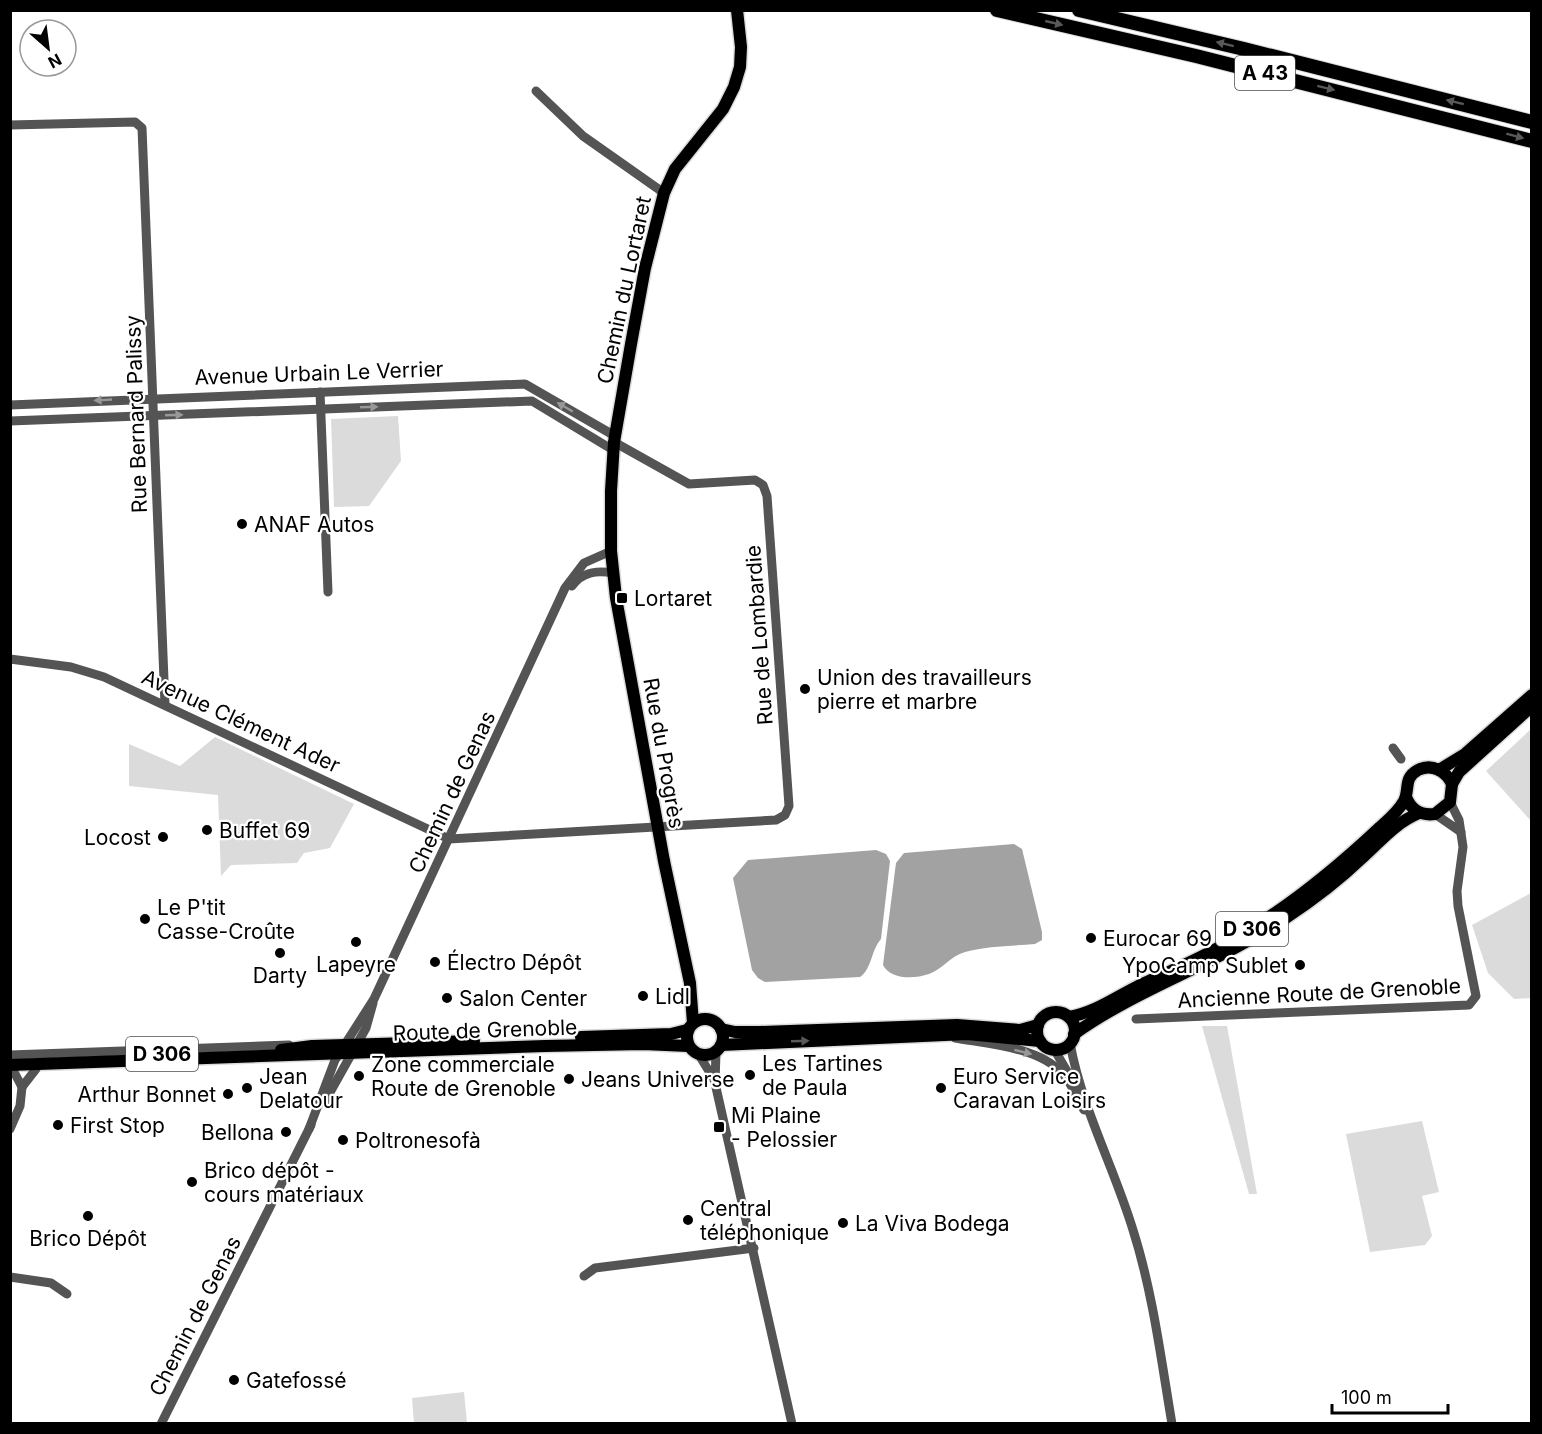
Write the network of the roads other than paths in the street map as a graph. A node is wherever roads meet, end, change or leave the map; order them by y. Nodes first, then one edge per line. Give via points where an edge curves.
1 (737, 10) edge
2 (997, 10) edge
3 (1079, 10) edge
4 (536, 91) dead end
5 (1532, 122) edge
6 (10, 125) edge
7 (1532, 141) edge
8 (664, 193) junction
9 (320, 392) junction
10 (154, 398) junction
11 (10, 405) edge
12 (321, 409) junction
13 (154, 416) junction
14 (10, 421) edge
15 (614, 443) junction
16 (611, 528) joint
17 (611, 551) junction
18 (613, 573) junction
19 (328, 592) dead end
20 (561, 601) junction
21 (10, 659) edge
22 (1532, 695) edge
23 (165, 705) junction
24 (1532, 706) edge
25 (1393, 748) dead end
26 (1401, 759) dead end
27 (1439, 770) junction
28 (1452, 784) junction
29 (1406, 797) junction
30 (1450, 802) junction
31 (1419, 813) junction
32 (1436, 814) junction
33 (658, 827) junction
34 (1461, 832) junction
35 (449, 839) junction
36 (690, 983) junction
37 (1069, 1017) junction
38 (708, 1019) junction
39 (1136, 1019) dead end
40 (1038, 1025) junction
41 (690, 1026) junction
42 (721, 1029) junction
43 (945, 1036) junction
44 (1072, 1039) junction
45 (1040, 1041) junction
46 (312, 1046) junction
47 (688, 1046) junction
48 (719, 1048) junction
49 (1054, 1049) junction
50 (348, 1050) junction
51 (10, 1055) edge
52 (699, 1055) junction
53 (282, 1057) junction
54 (11, 1066) edge
55 (36, 1069) junction
56 (716, 1083) junction
57 (22, 1087) junction
58 (1093, 1125) junction
59 (10, 1128) edge
60 (754, 1248) junction
61 (584, 1276) dead end
62 (10, 1277) edge
63 (67, 1293) dead end
64 (161, 1424) edge
65 (792, 1424) edge
66 (1172, 1424) edge

1 - 8 main road, Chemin du Lortaret via 741,47 734,87 723,109 671,176
2 -> 7 highway, A 43
5 -> 3 highway, A 43
4 - 8 street via 583,136
6 - 10 street, Rue Bernard Palissy via 139,124 144,138
8 - 15 main road, Chemin du Lortaret via 645,268
9 - 10 street, Avenue Urbain Le Verrier
9 - 12 street
15 -> 9 street, Avenue Urbain Le Verrier via 525,384
10 -> 11 street, Avenue Urbain Le Verrier
10 - 13 street, Rue Bernard Palissy
13 -> 12 street, Avenue Urbain Le Verrier
12 -> 15 street, Avenue Urbain Le Verrier via 532,400
12 - 19 street
13 - 14 street, Avenue Urbain Le Verrier
13 - 23 street, Rue Bernard Palissy
15 - 16 main road, Chemin du Lortaret
15 - 33 street, Rue de Lombardie via 689,484 755,480 763,485 767,496 789,806 785,815 776,820
16 - 17 main road, Rue du Progrès
17 - 18 main road, Rue du Progrès
17 - 20 street, Chemin de Genas via 591,558 578,569
18 - 20 street, Chemin de Genas via 596,571 579,578
18 - 33 main road, Rue du Progrès
20 - 35 street, Chemin de Genas
21 - 23 street, Avenue Clément Ader via 71,667 104,677
22 - 27 main road via 1465,754
23 - 35 street, Avenue Clément Ader
24 - 28 main road via 1459,772
25 - 26 street
27 - 28 main road
27 - 29 main road via 1416,771 1408,780
28 - 30 main road
29 - 31 main road
29 - 37 main road, D 306 via 1356,850 1273,915 1218,948 1099,1008
30 - 32 main road
30 - 34 street, Ancienne Route de Grenoble
31 - 32 main road
31 - 44 main road, D 306 via 1395,825 1340,877 1265,931 1217,959 1130,1000
32 - 34 street
33 - 35 street
33 - 36 main road, Rue du Progrès
34 - 39 street, Ancienne Route de Grenoble via 1463,847 1456,891 1476,996 1469,1005
35 - 50 street, Chemin de Genas via 374,999 366,1028
36 - 38 main road, Rue du Progrès
36 - 41 main road, Rue du Progrès
37 - 40 main road via 1054,1012 1044,1016
37 - 44 main road
38 - 41 main road
38 - 42 main road
40 - 42 main road via 1020,1030 957,1025 760,1032
40 - 45 main road
41 - 47 main road
41 - 50 main road, Route de Grenoble / D 306 via 671,1034
42 - 48 main road
43 - 45 main road via 967,1034
48 -> 43 main road
43 -> 58 street via 1034,1055 1054,1065
44 - 49 main road
44 - 58 street via 1075,1068
45 - 49 main road
46 - 50 main road, Route de Grenoble / D 306
46 - 51 street, Route de Grenoble
46 - 54 main road, Route de Grenoble / D 306
47 - 50 main road, Route de Grenoble / D 306
47 - 52 main road
48 - 52 main road
48 - 56 street
49 - 58 street
50 - 53 main road, Route de Grenoble / D 306
50 - 64 street, Chemin de Genas
52 - 56 street
53 - 54 main road, Route de Grenoble / D 306
53 - 55 street, Route de Grenoble
54 - 55 street, Route de Grenoble
54 - 57 street
55 - 57 street
56 - 60 street
57 - 59 street via 20,1106
58 - 66 street via 1142,1258
60 - 61 street via 595,1268
60 - 65 street
62 - 63 street via 51,1283

